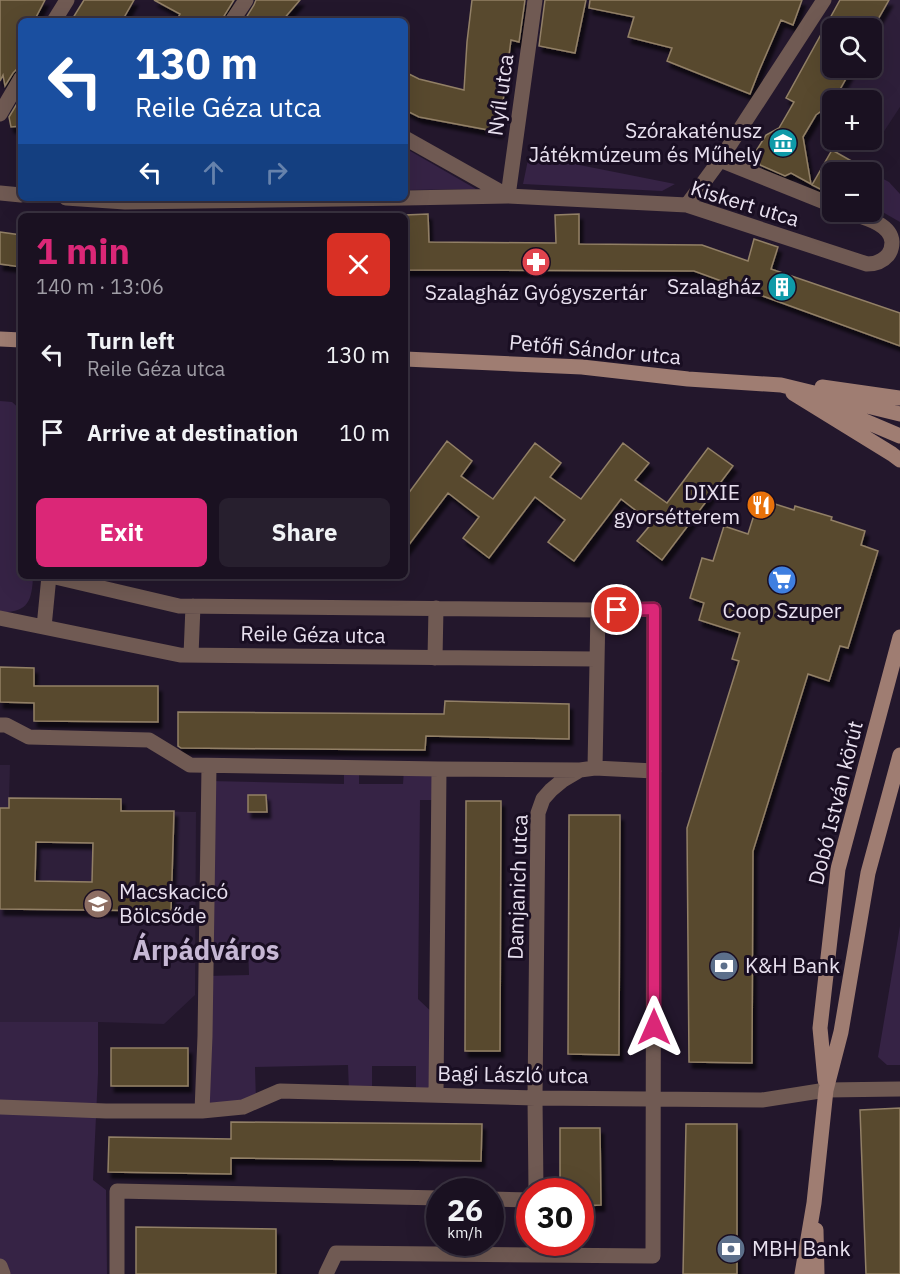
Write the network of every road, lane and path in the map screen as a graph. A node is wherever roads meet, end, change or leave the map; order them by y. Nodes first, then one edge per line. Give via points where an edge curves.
1 (67, 0) edge
2 (246, 0) edge
3 (535, 0) edge
4 (824, 0) edge
5 (56, 18) edge
6 (234, 18) edge
7 (18, 83) edge
8 (0, 114) edge
9 (408, 140) edge
10 (720, 160) junction
11 (0, 193) edge
12 (18, 195) edge
13 (508, 196) junction
14 (408, 198) edge
15 (90, 201) edge
16 (284, 201) edge
17 (822, 201) edge
18 (123, 205) edge
19 (687, 205) junction
20 (872, 222) edge
21 (0, 339) edge
22 (18, 340) edge
23 (408, 359) edge
24 (780, 385) junction
25 (900, 398) edge
26 (900, 414) edge
27 (900, 436) edge
28 (900, 460) edge
29 (50, 579) edge
30 (63, 579) edge
31 (193, 606) junction
32 (436, 608) junction
33 (598, 610) junction
34 (0, 618) edge
35 (44, 627) junction
36 (900, 637) edge
37 (191, 655) junction
38 (435, 658) junction
39 (597, 659) junction
40 (0, 725) edge
41 (900, 755) edge
42 (209, 766) junction
43 (588, 769) junction
44 (439, 770) junction
45 (654, 771) junction
46 (900, 1089) edge
47 (826, 1090) junction
48 (436, 1094) junction
49 (535, 1098) junction
50 (653, 1099) junction
51 (0, 1107) edge
52 (202, 1111) junction
53 (536, 1178) edge
54 (426, 1198) edge
55 (814, 1203) junction
56 (516, 1249) edge
57 (594, 1252) edge
58 (0, 1266) edge
59 (3, 1274) edge
60 (117, 1274) edge
61 (326, 1274) edge
62 (792, 1274) edge
63 (802, 1274) edge
64 (817, 1274) edge

1 - 5 street
2 - 6 street
3 - 13 street, Nyíl utca
4 - 10 street
7 - 8 street
9 - 13 street
10 - 17 street, Kiskert utca
10 - 19 street
11 - 12 street
13 - 14 street, Kiskert utca
13 - 19 street, Kiskert utca
15 - 18 street, Kiskert utca
16 - 18 street, Kiskert utca
19 - 20 street, Kiskert utca via 867,264 881,261 891,250 888,231
21 - 22 street
23 - 24 street, Petőfi Sándor utca via 582,367
24 - 25 street
24 - 26 street, Petőfi Sándor utca
24 - 27 street, Petőfi Sándor utca
24 - 28 street
29 - 35 street
30 - 31 street, Reile Géza utca
31 - 32 street, Reile Géza utca
31 - 37 street
32 - 33 street, Reile Géza utca
32 - 38 street
33 - 39 street
33 - 45 street, Reile Géza utca via 654,609
34 - 35 street, Reile Géza utca
35 - 37 street, Reile Géza utca
36 - 47 street, Dobó István körút via 838,869 820,1028
37 - 38 street, Reile Géza utca
38 - 39 street, Reile Géza utca
39 - 43 street
40 - 42 street via 29,737 149,740 190,765
41 - 47 street, Dobó István körút via 868,873 841,1032
42 - 44 street
42 - 52 street
43 - 44 street
43 - 45 street
43 - 49 street, Damjanich utca via 562,780 543,799 538,813
44 - 48 street
45 - 50 street
46 - 47 street, Bagi László utca
47 - 50 street, Bagi László utca via 762,1100
47 - 55 street, Dobó István körút
48 - 49 street, Bagi László utca
48 - 52 street, Bagi László utca via 280,1091 243,1107
49 - 50 street, Bagi László utca
49 - 53 street, Damjanich utca
50 - 57 street via 653,1256
51 - 52 street, Bagi László utca
54 - 60 street via 117,1191
55 - 62 street
55 - 63 street, Dobó István körút
55 - 64 street, Dobó István körút
56 - 61 street via 336,1253
58 - 59 street

